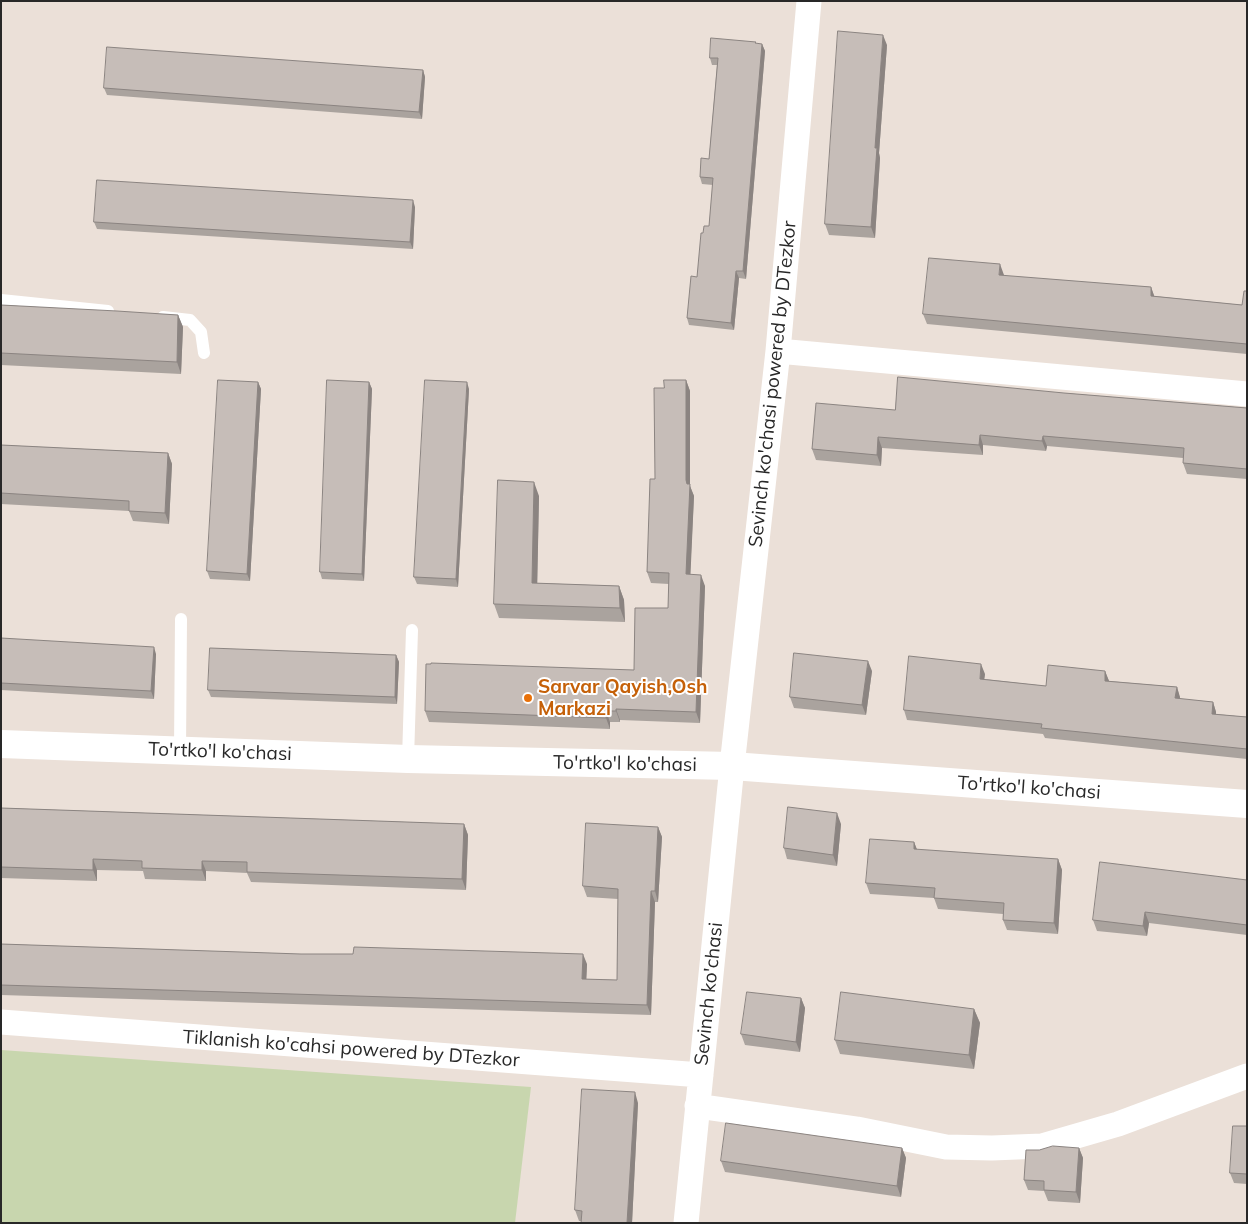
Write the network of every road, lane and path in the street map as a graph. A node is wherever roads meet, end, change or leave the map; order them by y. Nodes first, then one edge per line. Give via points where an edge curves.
1 (809, 1) edge
2 (1, 300) edge
3 (120, 312) edge
4 (150, 316) edge
5 (778, 352) junction
6 (204, 353) dead end
7 (1247, 394) edge
8 (181, 619) dead end
9 (412, 630) dead end
10 (1, 744) edge
11 (180, 751) junction
12 (408, 759) junction
13 (732, 766) junction
14 (1247, 804) edge
15 (1, 1022) edge
16 (701, 1075) junction
17 (1247, 1076) edge
18 (698, 1106) junction
19 (686, 1223) edge

1 - 5 street, Sevinch ko'chasi powered by DTezkor
2 - 3 lane
4 - 6 lane via 190,320 201,332
5 - 7 street
5 - 13 street, Sevinch ko'chasi powered by DTezkor
8 - 11 lane
9 - 12 lane
10 - 11 street, To'rtko'l ko'chasi
11 - 12 street, To'rtko'l ko'chasi
12 - 13 street, To'rtko'l ko'chasi
13 - 14 street, To'rtko'l ko'chasi
13 - 16 street, Sevinch ko'chasi
15 - 16 street, Tiklanish ko'cahsi powered by DTezkor
16 - 18 street, Sevinch ko'chasi
17 - 18 street via 1118,1124 1042,1146 946,1147 857,1129
18 - 19 street, Sevinch ko'chasi

